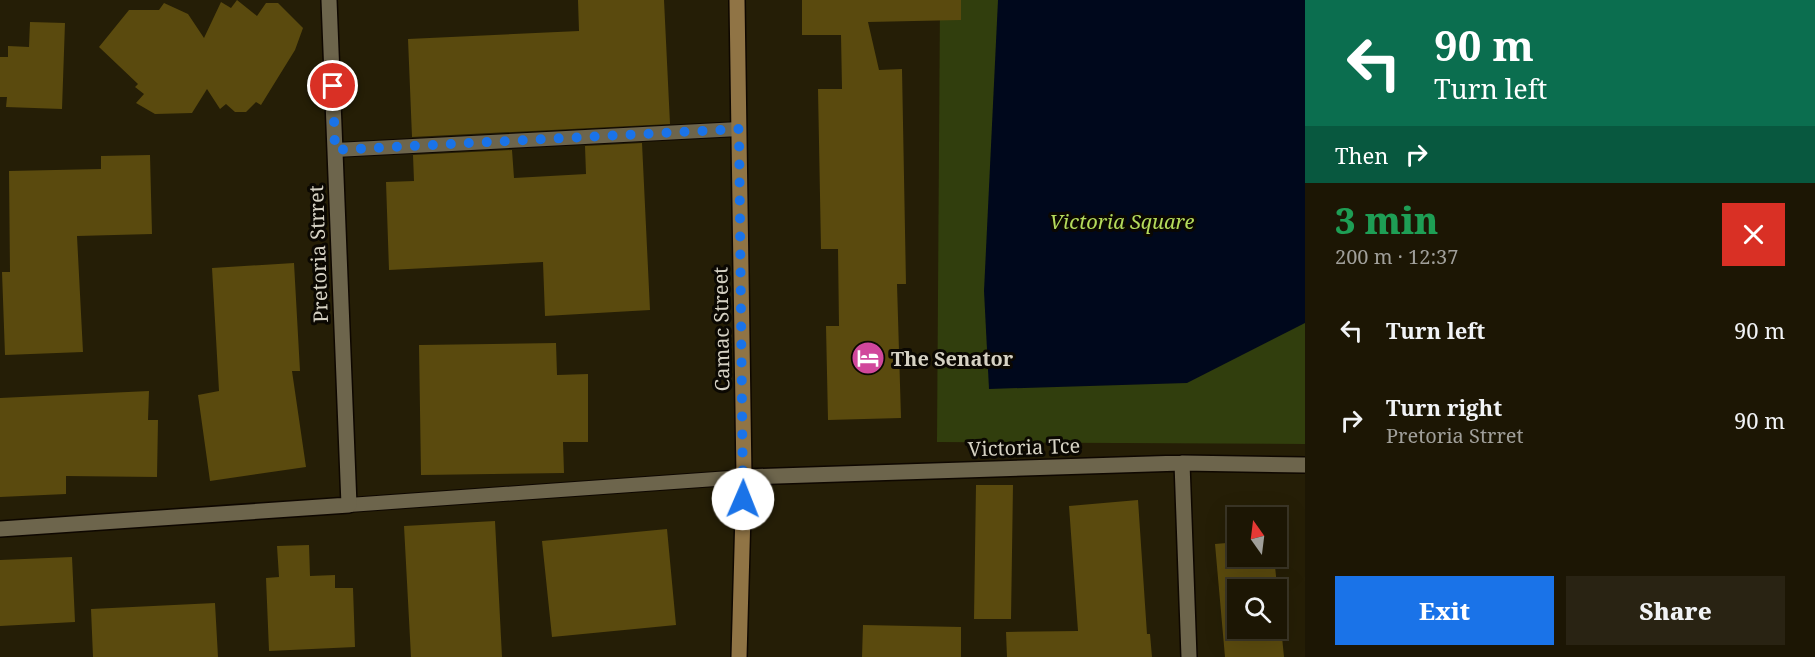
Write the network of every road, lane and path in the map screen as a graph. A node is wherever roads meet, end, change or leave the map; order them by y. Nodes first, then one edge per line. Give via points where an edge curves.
1 (329, 0) edge
2 (737, 0) edge
3 (739, 129) junction
4 (335, 150) junction
5 (1182, 463) junction
6 (1305, 465) edge
7 (744, 477) junction
8 (349, 506) junction
9 (0, 529) edge
10 (739, 657) edge
11 (1189, 657) edge

1 - 4 street, Pretoria Strret
2 - 3 main road, Camac Street
3 - 4 lane
3 - 7 main road, Camac Street
4 - 8 street, Pretoria Strret
5 - 6 street, Victoria Tce
5 - 7 street, Victoria Tce
5 - 11 street
7 - 8 lane
7 - 10 main road, Camac Street
8 - 9 street

